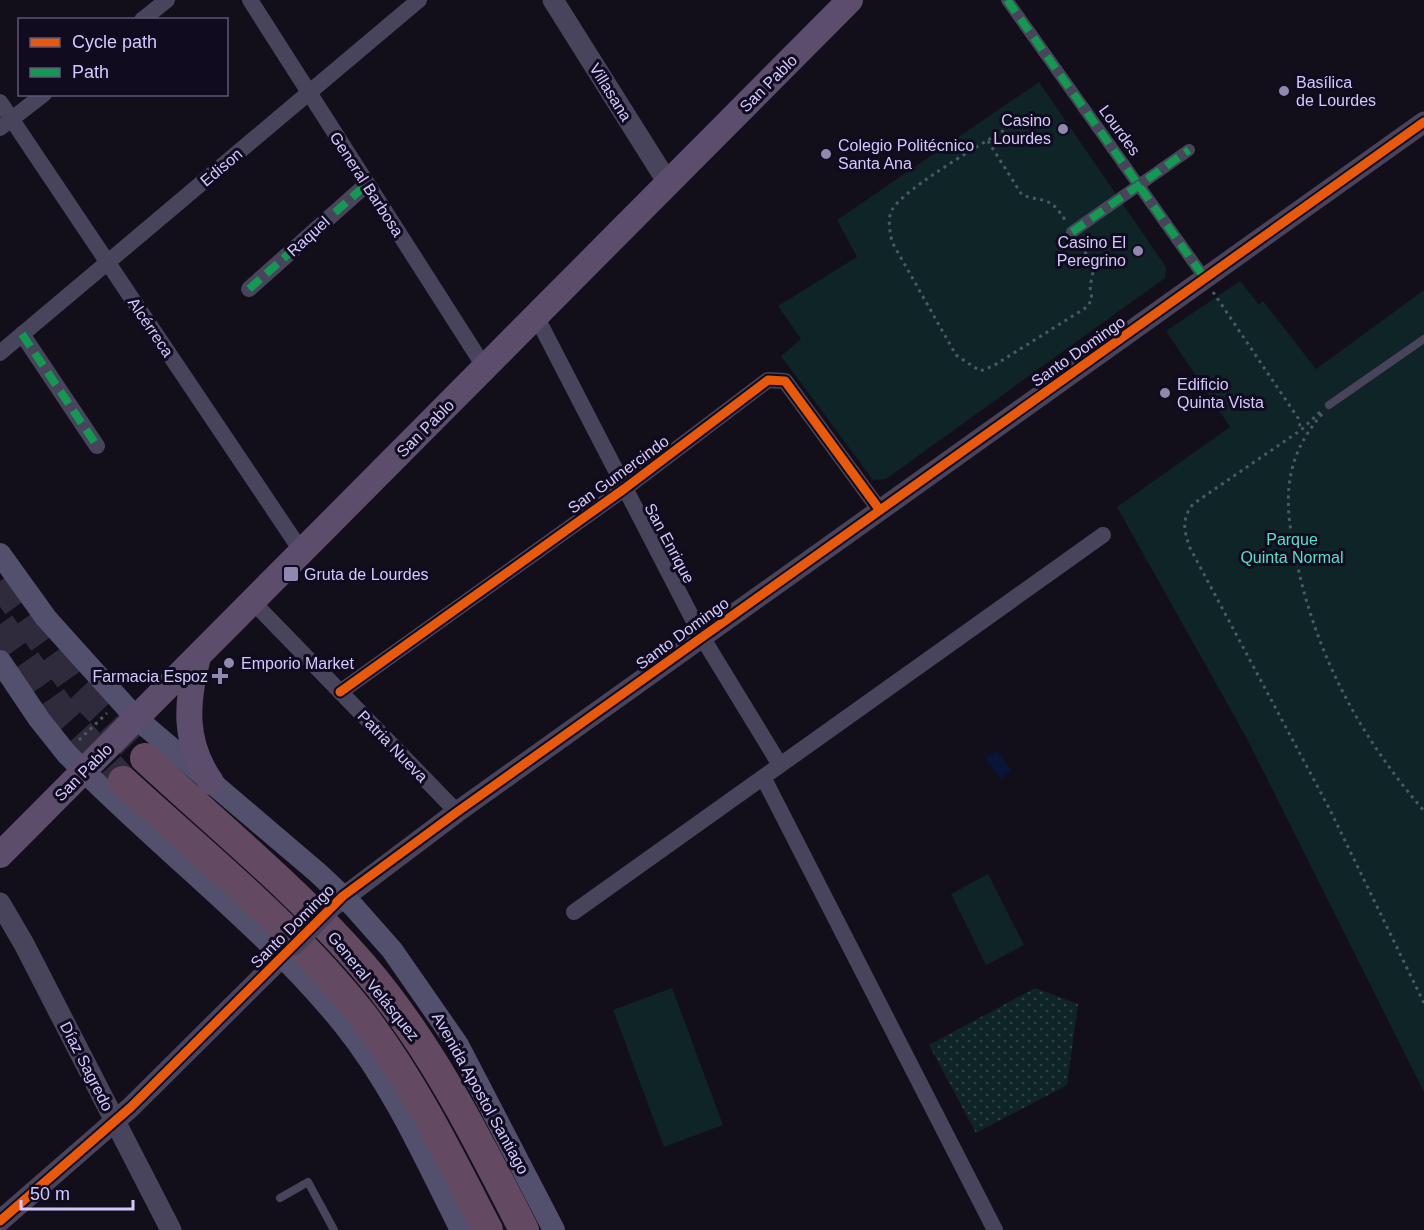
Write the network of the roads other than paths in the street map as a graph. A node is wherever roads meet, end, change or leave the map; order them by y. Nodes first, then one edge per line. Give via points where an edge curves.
1 (167, 0) edge
2 (250, 0) edge
3 (420, 0) edge
4 (553, 0) edge
5 (850, 0) edge
6 (1007, 0) edge
7 (144, 18) edge
8 (309, 92) junction
9 (41, 96) edge
10 (0, 102) edge
11 (1424, 122) edge
12 (6, 124) edge
13 (1190, 150) dead end
14 (668, 183) junction
15 (367, 184) junction
16 (1139, 185) junction
17 (1072, 232) road end
18 (108, 262) junction
19 (1206, 280) junction
20 (249, 289) dead end
21 (536, 316) junction
22 (22, 334) junction
23 (1424, 339) edge
24 (0, 353) edge
25 (484, 368) junction
26 (1329, 405) road end
27 (97, 446) dead end
28 (624, 489) junction
29 (879, 509) junction
30 (1103, 535) dead end
31 (302, 552) junction
32 (0, 554) edge
33 (253, 602) junction
34 (702, 637) junction
35 (199, 656) junction
36 (0, 661) edge
37 (340, 692) junction
38 (128, 709) junction
39 (145, 758) tunnel mouth
40 (780, 765) junction
41 (84, 772) junction
42 (763, 777) junction
43 (123, 781) tunnel mouth
44 (211, 782) junction
45 (457, 812) junction
46 (0, 855) edge
47 (343, 896) junction
48 (0, 903) edge
49 (574, 912) dead end
50 (288, 951) junction
51 (115, 1121) junction
52 (280, 1198) dead end
53 (0, 1221) edge
54 (171, 1230) edge
55 (334, 1230) edge
56 (461, 1230) edge
57 (488, 1230) edge
58 (524, 1230) edge
59 (554, 1230) edge
60 (995, 1230) edge

1 - 7 street
2 - 8 street, General Barbosa
3 - 8 street, Edison
4 - 14 street, Villasana
5 - 14 main road, San Pablo
6 - 16 street, Lourdes
8 - 15 street, General Barbosa
8 - 18 street, Edison
9 - 12 street
10 - 12 street, Alcérreca
11 - 19 street, Santo Domingo
12 - 18 street, Alcérreca
13 - 16 street
14 - 21 main road, San Pablo
15 - 20 street, Raquel
15 - 25 street, General Barbosa
16 - 17 street
16 - 19 street, Lourdes
18 - 22 street, Edison
18 - 31 street, Alcérreca
19 - 29 street, Santo Domingo
21 - 25 main road, San Pablo
21 - 28 street, San Enrique
22 - 24 street, Edison
22 - 27 street
23 - 26 lane
25 - 31 main road, San Pablo
28 - 29 street, San Gumercindo via 768,380 777,379 785,381
28 - 34 street, San Enrique
28 - 37 street, San Gumercindo
29 - 34 street, Santo Domingo
30 - 40 street
31 - 33 main road, San Pablo
32 - 38 main road, Avenida Apostol Santiago via 46,618
33 - 35 main road, San Pablo
33 - 37 street, Patria Nueva
34 - 40 street, San Enrique
34 - 45 street, Santo Domingo
35 - 38 main road, San Pablo
35 - 44 main road via 190,690 189,730 196,758
36 - 41 main road via 39,719
37 - 45 street, Patria Nueva
38 - 41 main road, San Pablo
38 - 44 main road, Avenida Apostol Santiago
39 - 58 highway, General Velásquez via 335,935 386,994 446,1083
40 - 42 street
41 - 46 main road, San Pablo
41 - 50 main road
42 - 49 street
42 - 60 street
43 - 57 highway, General Velásquez via 294,938 341,989 406,1079
44 - 47 main road, Avenida Apostol Santiago
45 - 47 street, Santo Domingo
47 - 50 street, Santo Domingo, bridge
47 - 59 main road, Avenida Apostol Santiago via 393,950 443,1020
48 - 51 street, Díaz Sagredo
50 - 51 street, Santo Domingo
50 - 56 main road via 361,1050 400,1112
51 - 53 street, Santo Domingo
51 - 54 street, Díaz Sagredo
52 - 55 lane via 308,1182

